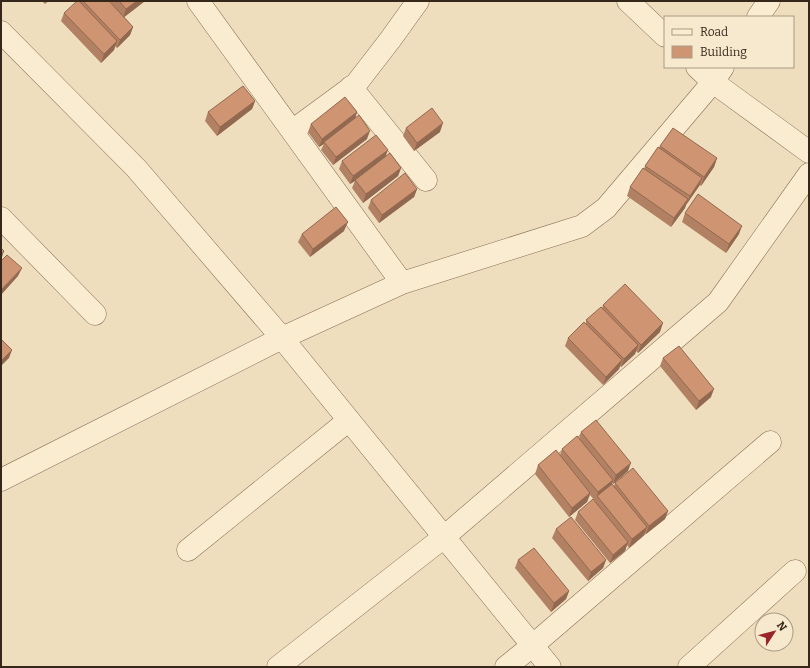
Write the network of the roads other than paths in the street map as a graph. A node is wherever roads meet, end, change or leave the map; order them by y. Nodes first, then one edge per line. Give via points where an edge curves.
1 (198, 1) edge
2 (418, 1) edge
3 (628, 1) edge
4 (768, 1) edge
5 (759, 16) edge
6 (1, 32) edge
7 (664, 35) edge
8 (701, 68) edge
9 (718, 74) edge
10 (351, 87) junction
11 (292, 131) junction
12 (809, 152) edge
13 (809, 174) edge
14 (426, 180) dead end
15 (1, 218) edge
16 (402, 283) junction
17 (95, 314) dead end
18 (282, 338) junction
19 (349, 420) junction
20 (770, 442) dead end
21 (1, 480) edge
22 (444, 537) junction
23 (188, 550) dead end
24 (795, 571) dead end
25 (532, 646) junction
26 (278, 667) edge
27 (506, 667) edge
28 (550, 667) edge
29 (689, 667) edge

1 - 11 street
2 - 10 street via 356,84
3 - 7 street
4 - 5 street
6 - 18 street via 136,168
8 - 9 street
9 - 12 street
9 - 16 street via 606,208 582,226
10 - 11 street
10 - 14 street
11 - 16 street
13 - 22 street via 718,302
15 - 17 street
16 - 18 street
18 - 19 street
18 - 21 street
19 - 22 street
19 - 23 street
20 - 25 street
22 - 25 street
22 - 26 street
24 - 29 street
25 - 27 street
25 - 28 street

